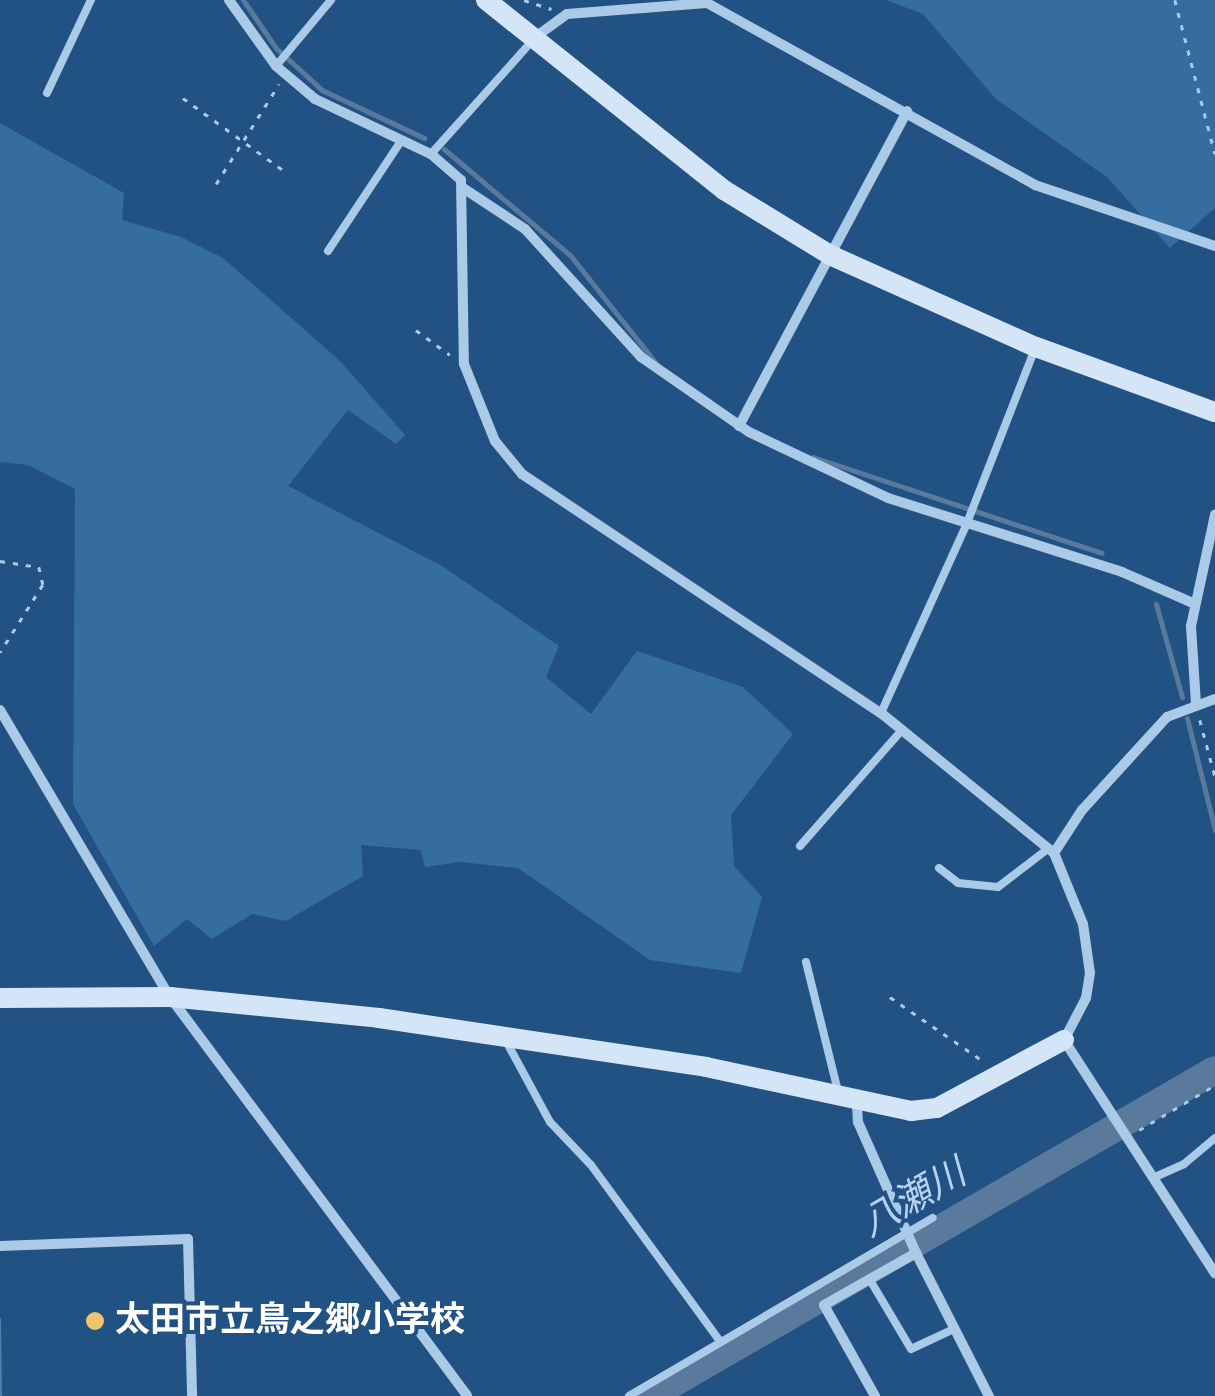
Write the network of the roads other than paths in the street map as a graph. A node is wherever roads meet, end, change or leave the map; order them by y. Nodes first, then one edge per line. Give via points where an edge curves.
1 (91, 0) edge
2 (229, 0) edge
3 (331, 0) edge
4 (486, 0) edge
5 (534, 39) junction
6 (280, 70) junction
7 (46, 93) dead end
8 (907, 111) junction
9 (401, 142) junction
10 (431, 154) junction
11 (464, 188) junction
12 (1215, 246) edge
13 (328, 252) dead end
14 (830, 254) junction
15 (1036, 347) junction
16 (1215, 412) edge
17 (739, 426) junction
18 (1215, 515) edge
19 (967, 523) junction
20 (1194, 603) junction
21 (1215, 699) edge
22 (1196, 704) junction
23 (0, 710) edge
24 (881, 713) junction
25 (902, 730) junction
26 (800, 846) dead end
27 (1052, 850) junction
28 (938, 868) dead end
29 (806, 962) dead end
30 (170, 997) junction
31 (0, 998) edge
32 (506, 1035) junction
33 (1064, 1040) junction
34 (847, 1102) junction
35 (1215, 1138) edge
36 (1155, 1177) junction
37 (934, 1218) dead end
38 (912, 1243) junction
39 (0, 1246) edge
40 (1215, 1273) edge
41 (870, 1280) junction
42 (954, 1330) junction
43 (720, 1341) junction
44 (192, 1396) edge
45 (468, 1396) edge
46 (629, 1396) edge
47 (874, 1396) edge
48 (989, 1396) edge

1 - 7 lane
2 - 6 street
3 - 6 lane
4 - 5 street
5 - 8 street via 567,14 707,3
5 - 10 lane
5 - 14 street via 724,190
6 - 9 street via 333,111
8 - 12 street via 1035,185
8 - 14 street
9 - 10 street
9 - 13 lane
10 - 11 street
11 - 17 street via 525,230 641,357
11 - 24 street via 464,364 495,441 522,474
14 - 15 street
14 - 17 street
15 - 16 street
15 - 19 lane
17 - 19 street via 888,498
18 - 20 street
19 - 20 street via 1122,572
19 - 24 lane
20 - 22 street
21 - 22 street
22 - 27 street via 1168,717 1135,750
23 - 30 street
24 - 25 street
25 - 26 lane
25 - 27 street
27 - 28 lane via 998,887 958,882
27 - 33 street via 1084,924 1090,973 1086,998
29 - 34 lane
30 - 31 street
30 - 32 street
30 - 45 street
32 - 34 street via 706,1068
32 - 43 lane via 550,1122 591,1165
33 - 34 street via 926,1110
33 - 36 street
34 - 38 street
35 - 36 lane
36 - 40 street
37 - 38 lane
38 - 41 street
38 - 42 street
38 - 43 lane
39 - 44 street via 188,1239
41 - 42 lane via 911,1350
41 - 47 street via 824,1305
42 - 48 street
43 - 46 lane

